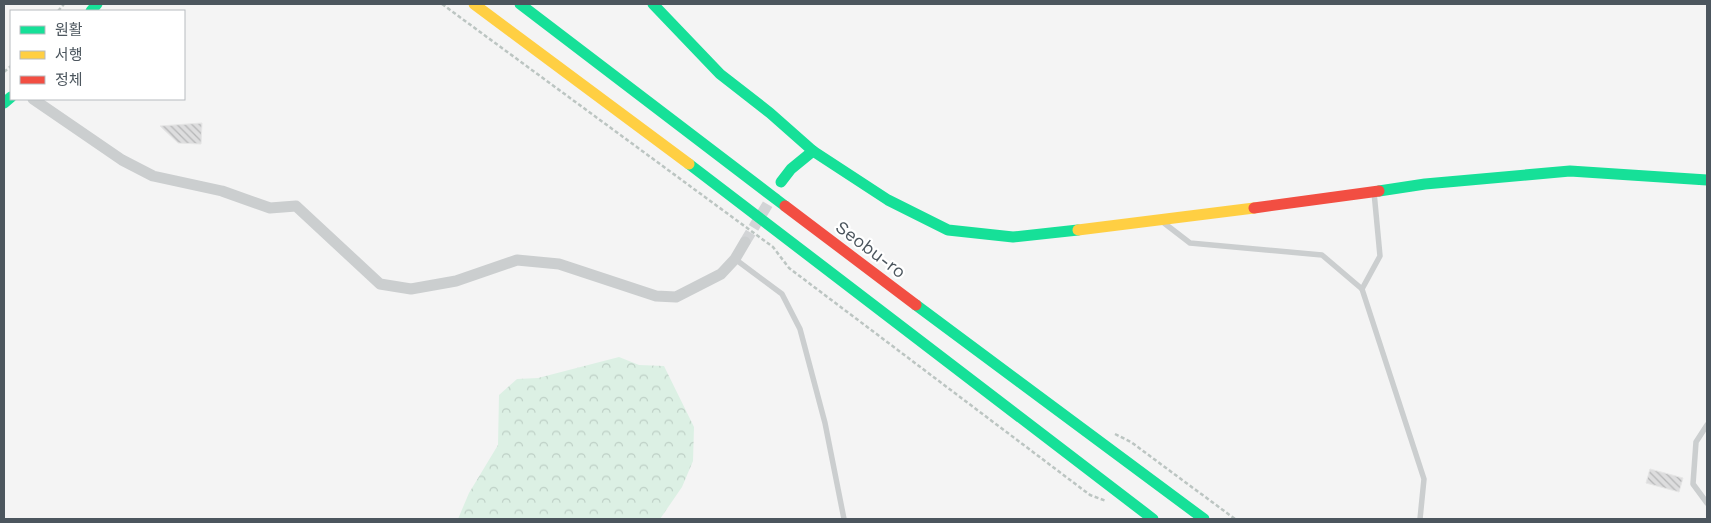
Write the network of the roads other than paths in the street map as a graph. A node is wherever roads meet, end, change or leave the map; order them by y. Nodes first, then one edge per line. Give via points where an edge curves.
1 (474, 4) edge
2 (520, 4) edge
3 (653, 4) edge
4 (34, 100) edge
5 (813, 151) junction
6 (1707, 180) edge
7 (782, 182) tunnel mouth
8 (1374, 192) junction
9 (1160, 219) junction
10 (745, 242) tunnel mouth
11 (735, 259) junction
12 (1362, 289) junction
13 (1707, 426) edge
14 (1707, 503) edge
15 (1150, 518) edge
16 (844, 519) edge
17 (1204, 519) edge
18 (1420, 519) edge

1 - 15 main road via 780,232
2 - 17 main road, Seobu-ro via 805,222
3 - 5 main road via 720,74 770,112
4 - 11 street via 122,160 153,176 222,191 270,208 296,206 380,284 410,290 456,281 517,260 559,264 656,296 676,297 721,274
5 - 7 main road via 791,169
5 - 9 main road via 888,200 948,230 1013,237
6 - 8 main road via 1570,171 1425,184
8 - 9 main road
8 - 12 lane via 1380,256
9 - 12 lane via 1190,243 1322,255
10 - 11 street
11 - 16 lane via 782,294 800,329 825,423
12 - 18 lane via 1424,479
13 - 14 lane via 1696,442 1693,484

